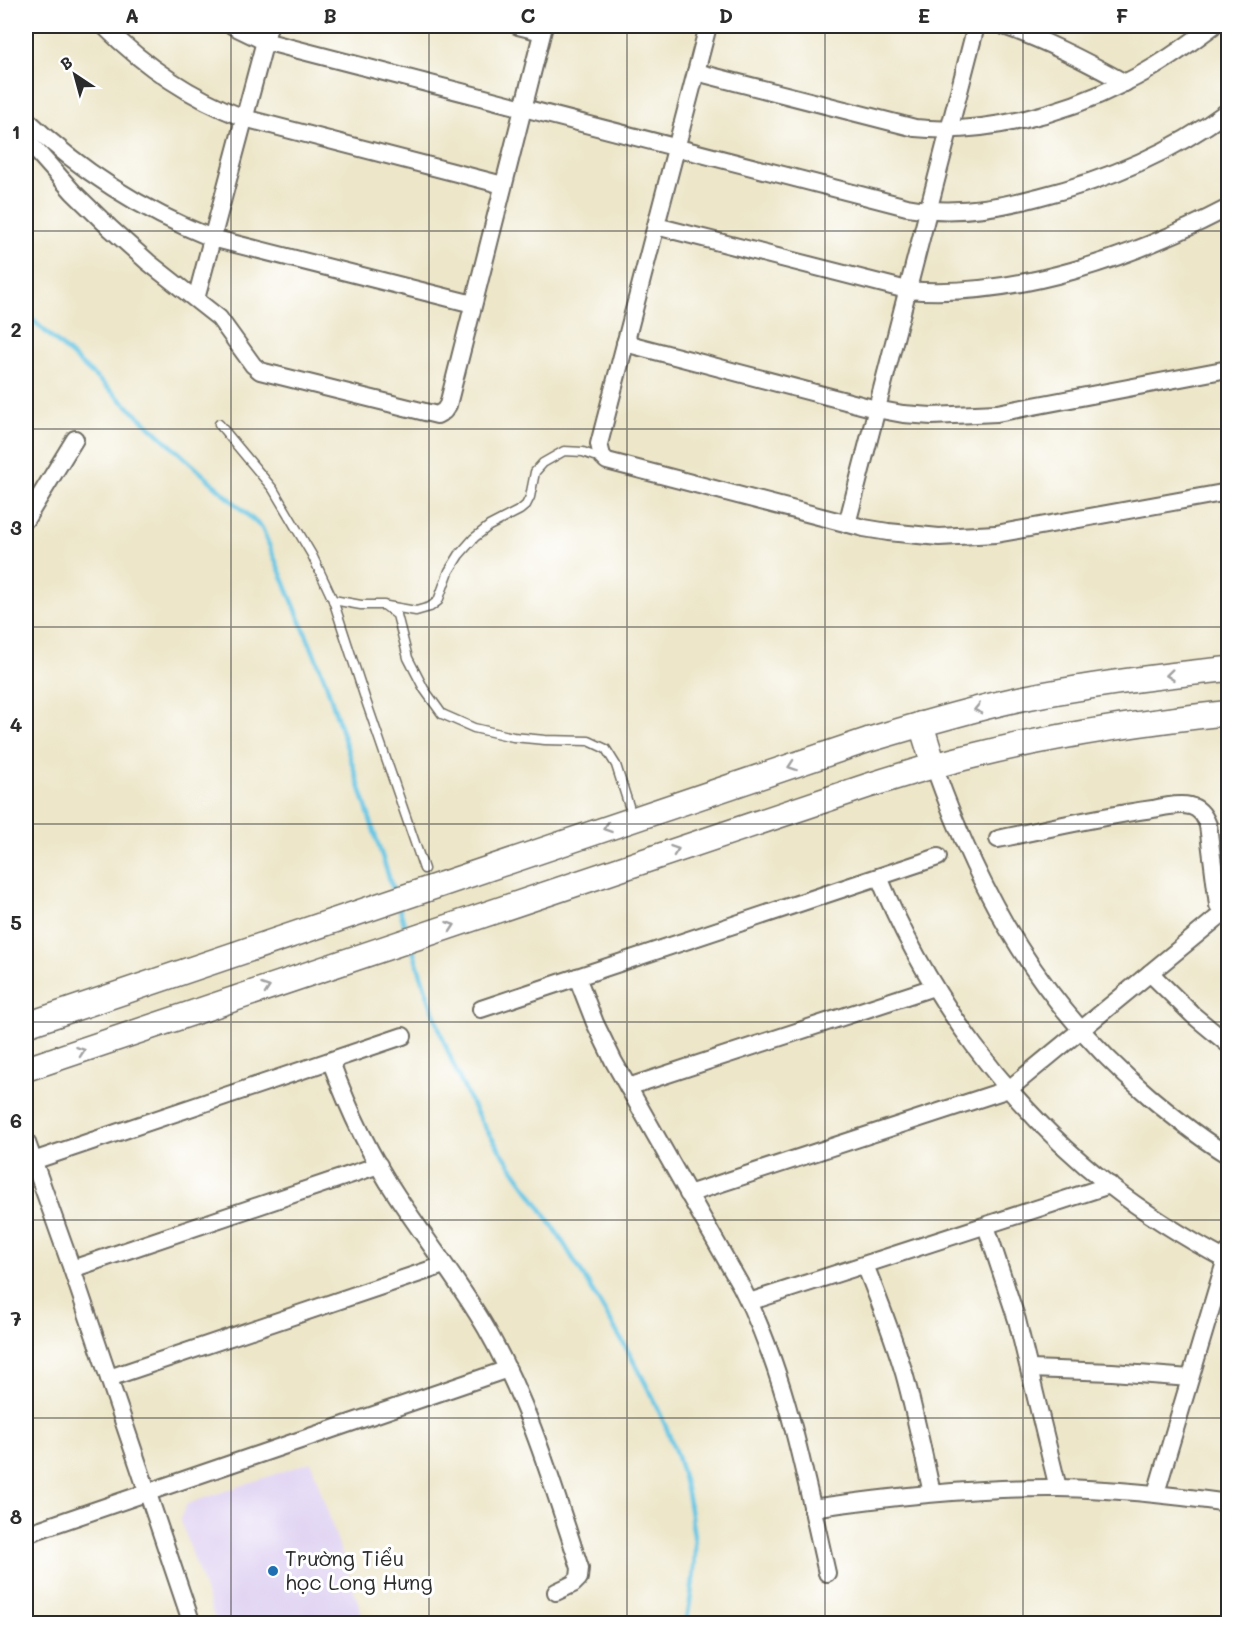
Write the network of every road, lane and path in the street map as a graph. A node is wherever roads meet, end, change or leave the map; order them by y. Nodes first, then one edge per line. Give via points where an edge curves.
1 (104, 26) edge
2 (233, 26) edge
3 (518, 26) edge
4 (708, 26) edge
5 (976, 26) edge
6 (1004, 26) edge
7 (1213, 26) edge
8 (543, 29) edge
9 (266, 33) edge
10 (696, 72) junction
11 (1125, 83) junction
12 (523, 108) junction
13 (1228, 111) edge
14 (244, 118) junction
15 (26, 119) edge
16 (949, 129) junction
17 (26, 139) edge
18 (676, 147) junction
19 (503, 185) junction
20 (1228, 208) edge
21 (928, 211) junction
22 (656, 226) junction
23 (212, 238) junction
24 (907, 290) junction
25 (196, 299) junction
26 (473, 304) junction
27 (625, 344) junction
28 (1228, 369) edge
29 (876, 409) junction
30 (219, 424) dead end
31 (75, 439) dead end
32 (594, 456) dead end
33 (1228, 492) edge
34 (26, 519) edge
35 (847, 524) junction
36 (333, 600) junction
37 (384, 605) junction
38 (1228, 669) edge
39 (1228, 713) edge
40 (921, 724) junction
41 (934, 766) junction
42 (629, 806) dead end
43 (998, 840) dead end
44 (938, 857) dead end
45 (424, 869) dead end
46 (879, 877) junction
47 (1226, 913) edge
48 (1150, 973) junction
49 (577, 977) junction
50 (934, 987) junction
51 (481, 1009) dead end
52 (26, 1025) edge
53 (1080, 1030) junction
54 (403, 1036) dead end
55 (1228, 1044) edge
56 (331, 1062) junction
57 (26, 1069) edge
58 (628, 1087) junction
59 (1010, 1089) junction
60 (26, 1140) edge
61 (1228, 1155) edge
62 (33, 1161) junction
63 (379, 1165) junction
64 (1110, 1185) junction
65 (688, 1194) junction
66 (986, 1226) junction
67 (1228, 1258) edge
68 (444, 1265) junction
69 (865, 1265) junction
70 (72, 1269) junction
71 (749, 1302) junction
72 (508, 1369) junction
73 (1030, 1369) junction
74 (109, 1378) junction
75 (1191, 1378) junction
76 (1058, 1488) junction
77 (148, 1492) junction
78 (932, 1493) junction
79 (1156, 1493) junction
80 (1228, 1503) edge
81 (812, 1508) junction
82 (26, 1534) edge
83 (827, 1573) dead end
84 (556, 1592) dead end
85 (192, 1623) edge

1 - 14 street via 171,80
2 - 9 street
3 - 8 street
4 - 10 street
5 - 16 street
6 - 11 street via 1068,51
7 - 11 street
8 - 12 street
9 - 12 street
9 - 14 street
10 - 16 street via 915,128
10 - 18 street
11 - 16 street via 1034,117
12 - 18 street
12 - 19 street
13 - 21 street via 1178,144 1085,184 989,208
14 - 19 street
14 - 23 street
15 - 23 street via 111,186 163,217
16 - 21 street
17 - 25 street via 110,228
18 - 21 street
18 - 22 street
19 - 26 street
20 - 24 street via 1130,252 1055,274 990,288
21 - 24 street
22 - 24 street
22 - 27 street
23 - 25 street
23 - 26 street
24 - 29 street
25 - 26 street via 219,318 260,371 434,415 442,413 448,405
27 - 29 street
27 - 35 street via 599,444 602,456
28 - 29 street via 997,413 932,417
29 - 35 street
30 - 36 lane via 273,489
31 - 34 street
32 - 37 lane via 564,451 543,463 535,472 526,505 474,538 449,572 438,601 430,607 416,611
33 - 35 street via 967,537 915,536
36 - 37 lane
36 - 45 lane
37 - 42 lane via 397,615 408,658 423,689 442,714 474,728 513,737 589,741 606,749 616,765
38 -> 40 street via 1052,693
39 - 41 street via 1113,727
40 - 41 street
40 -> 52 street
41 - 53 street via 960,837 1003,922 1026,961
57 -> 41 street
43 - 47 street via 1130,812 1192,806 1208,825 1218,905
44 - 46 street
46 - 49 street
46 - 50 street
47 - 48 street
48 - 53 street
48 - 55 street
49 - 51 street
49 - 58 street via 595,1023
50 - 58 street
50 - 59 street
53 - 59 street
53 - 61 street via 1134,1084
54 - 56 street
56 - 62 street
56 - 63 street
58 - 65 street
59 - 64 street
59 - 65 street
60 - 62 street
62 - 70 street
63 - 68 street
63 - 70 street
64 - 66 street
64 - 67 street via 1161,1222
65 - 71 street
66 - 69 street
66 - 73 street
67 - 75 street
68 - 72 street
68 - 74 street
69 - 71 street
69 - 78 street via 904,1373
70 - 74 street
71 - 81 street via 786,1404
72 - 77 street
72 - 84 street via 538,1441 580,1568 579,1578
73 - 75 street
73 - 76 street
74 - 77 street
75 - 79 street
76 - 78 street
76 - 79 street
77 - 82 street
77 - 85 street
78 - 81 street
79 - 80 street
81 - 83 street

